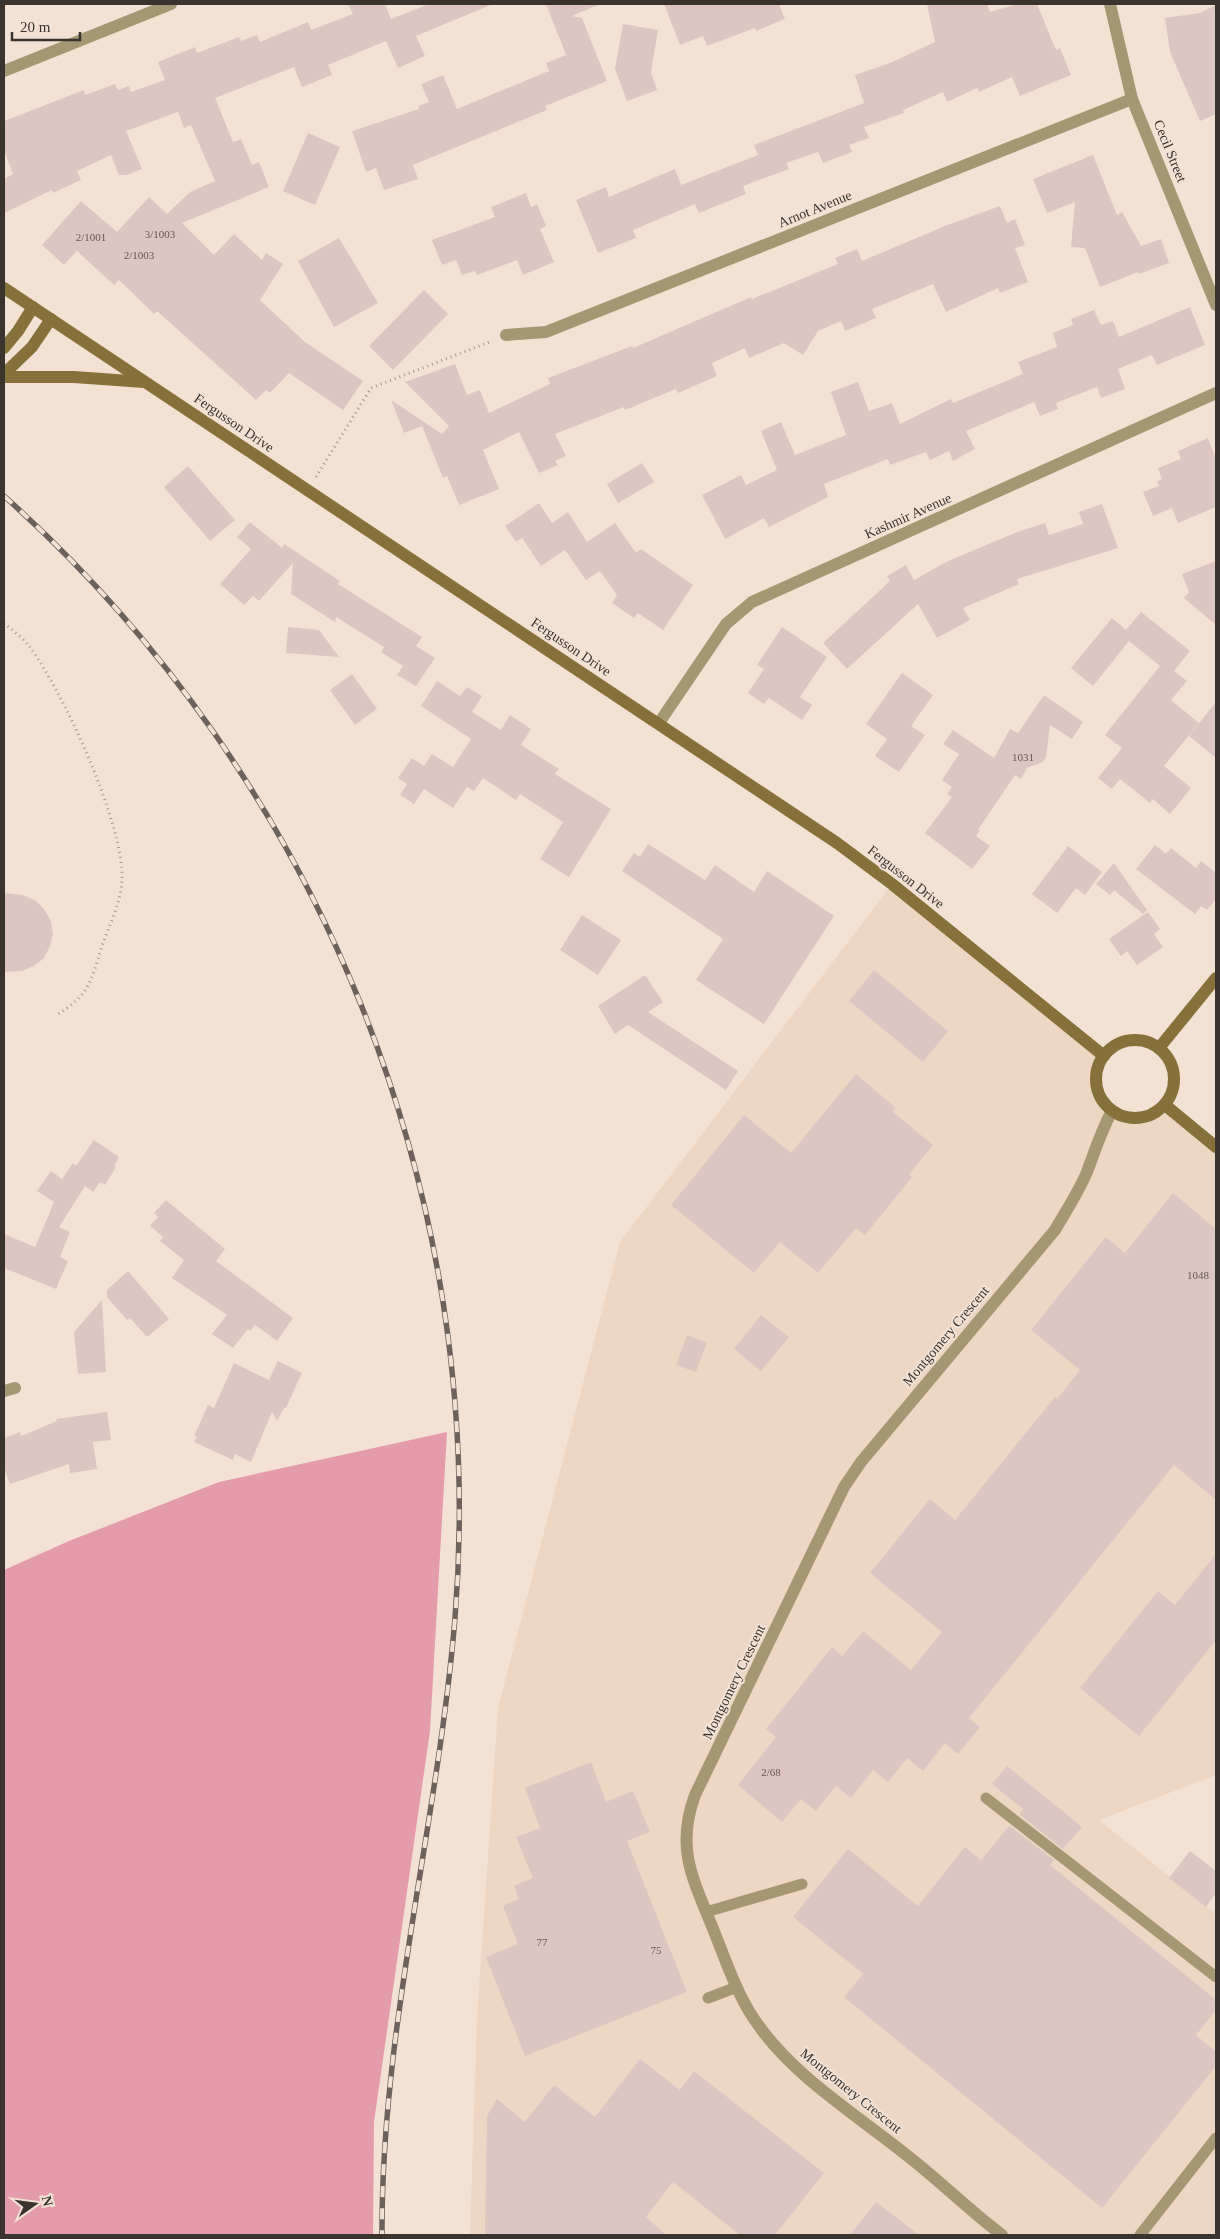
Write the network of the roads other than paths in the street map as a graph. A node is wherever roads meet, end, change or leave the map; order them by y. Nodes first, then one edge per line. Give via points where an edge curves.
1 (171, 4) edge
2 (1110, 4) edge
3 (4, 71) edge
4 (1132, 99) junction
5 (4, 288) edge
6 (1216, 304) edge
7 (33, 307) junction
8 (51, 319) junction
9 (506, 335) road end
10 (4, 348) edge
11 (4, 375) edge
12 (146, 382) junction
13 (1216, 393) edge
14 (659, 724) junction
15 (1216, 978) edge
16 (1159, 1048) junction
17 (1104, 1056) junction
18 (1165, 1104) junction
19 (1112, 1111) junction
20 (1216, 1147) edge
21 (986, 1798) dead end
22 (802, 1884) dead end
23 (706, 1912) junction
24 (1216, 1977) edge
25 (737, 1987) junction
26 (708, 1998) dead end
27 (1216, 2138) edge
28 (1002, 2235) edge
29 (1140, 2235) edge

1 - 3 street
2 - 4 street, Cecil Street
4 - 6 street, Cecil Street
4 - 9 street, Arnot Avenue via 546,332
5 - 7 main road, Fergusson Drive
7 - 8 main road, Fergusson Drive
7 - 10 main road
8 - 11 main road via 32,347
8 - 12 main road, Fergusson Drive
11 - 12 main road
12 - 14 main road, Fergusson Drive
13 - 14 street, Kashmir Avenue via 752,602 726,624
14 - 17 main road, Fergusson Drive via 837,843 892,884
15 - 16 main road
16 - 17 main road via 1140,1040 1130,1040 1111,1048
16 - 18 main road via 1173,1069 1172,1094
17 - 19 main road via 1098,1066 1098,1094
18 - 19 main road via 1153,1115 1141,1118 1124,1117
18 - 20 main road
19 - 23 street, Montgomery Crescent via 1073,1201 1055,1230 861,1462 844,1487 688,1814 686,1850
21 - 24 lane
22 - 23 lane
23 - 25 street, Montgomery Crescent
25 - 26 lane
25 - 28 street, Montgomery Crescent via 767,2037 801,2072
27 - 29 lane

